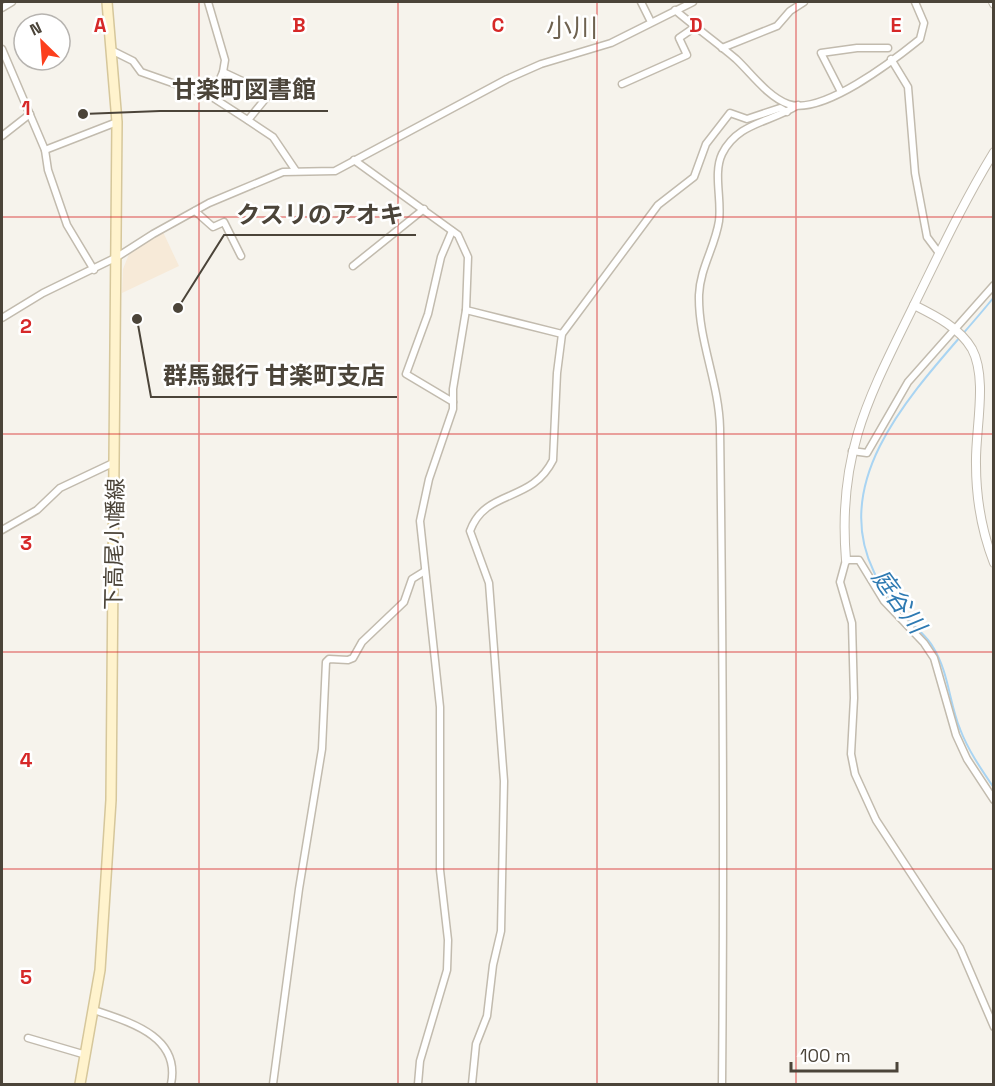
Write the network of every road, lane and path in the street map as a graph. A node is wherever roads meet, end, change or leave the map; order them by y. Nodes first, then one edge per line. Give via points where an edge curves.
1 (12, 2) edge
2 (107, 2) edge
3 (208, 2) edge
4 (641, 2) edge
5 (693, 2) edge
6 (804, 2) edge
7 (915, 2) edge
8 (2, 8) edge
9 (675, 10) junction
10 (651, 21) junction
11 (695, 27) junction
12 (722, 48) junction
13 (888, 48) dead end
14 (2, 49) edge
15 (113, 51) junction
16 (891, 59) junction
17 (224, 72) junction
18 (622, 84) dead end
19 (253, 86) dead end
20 (275, 87) dead end
21 (841, 92) junction
22 (212, 97) junction
23 (798, 105) junction
24 (787, 112) junction
25 (30, 114) junction
26 (248, 120) junction
27 (117, 122) junction
28 (2, 136) edge
29 (45, 150) junction
30 (993, 152) edge
31 (354, 160) junction
32 (296, 171) junction
33 (424, 209) junction
34 (195, 211) junction
35 (452, 231) junction
36 (939, 253) junction
37 (242, 256) dead end
38 (117, 257) junction
39 (353, 266) dead end
40 (94, 270) junction
41 (993, 285) edge
42 (915, 305) junction
43 (466, 310) junction
44 (2, 318) edge
45 (957, 331) junction
46 (562, 334) junction
47 (453, 402) junction
48 (852, 451) junction
49 (115, 462) junction
50 (2, 530) edge
51 (846, 560) junction
52 (993, 563) edge
53 (425, 571) junction
54 (993, 800) edge
55 (94, 1010) junction
56 (993, 1027) edge
57 (28, 1038) dead end
58 (86, 1055) junction
59 (80, 1084) edge
60 (171, 1084) edge
61 (273, 1084) edge
62 (418, 1084) edge
63 (472, 1084) edge
64 (722, 1084) edge

1 - 8 street
2 - 15 main road, 下高尾小幡線
3 - 17 street via 224,51
4 - 10 street
5 - 9 street
6 - 12 street via 777,26
7 - 16 street via 924,23 923,32 920,39
9 - 10 street
9 - 11 street
10 - 31 street via 611,44 552,60 507,79
11 - 12 street
11 - 18 street via 679,38 687,55
12 - 23 street via 778,99
13 - 21 street via 821,53
14 - 25 street
15 - 22 street via 133,61 141,72
15 - 27 main road, 下高尾小幡線
16 - 21 street
16 - 36 street via 908,87 915,172 927,237
17 - 19 street
17 - 22 street
20 - 26 street
21 - 23 street via 809,105
22 - 26 street
23 - 24 street
24 - 46 street via 780,108 747,119 730,113 706,144 693,177 658,205
24 - 64 street via 748,125 734,136 722,155 719,220 699,294 720,424
25 - 28 street
25 - 29 street
26 - 32 street via 273,137
27 - 29 street
27 - 38 main road, 下高尾小幡線
29 - 40 street via 67,225
30 - 36 street
31 - 32 street via 335,171
31 - 33 street
32 - 34 street via 260,181
33 - 35 street
33 - 39 street
34 - 37 street via 213,227 224,222
34 - 38 street
35 - 43 street via 458,235 468,257
35 - 47 street via 406,374
36 - 42 street
38 - 40 street
38 - 49 main road, 下高尾小幡線
40 - 44 street via 43,293
41 - 45 street
42 - 45 street
42 - 48 street via 872,391
43 - 46 street
43 - 47 street
45 - 48 street via 908,382 869,451
45 - 52 street via 975,358 978,375 976,464 981,516
46 - 63 street via 553,460 537,484 488,506 478,514 470,531 489,583 504,781 501,931 487,1016 476,1044
47 - 53 street via 446,435 422,502
48 - 51 street via 844,502
49 - 50 street via 60,488 37,510
49 - 55 main road, 下高尾小幡線 via 111,800 102,950
51 - 54 street via 859,560 884,601 931,654 956,735
51 - 56 street via 840,582 852,623 851,754 855,774 876,820 960,948
53 - 61 street via 411,579 404,602 362,642 353,658 326,662 322,749
53 - 62 street via 440,707 440,870 448,940 447,970 420,1061
55 - 58 main road, 下高尾小幡線
55 - 60 street via 149,1032 171,1064
57 - 58 street
58 - 59 main road, 下高尾小幡線

